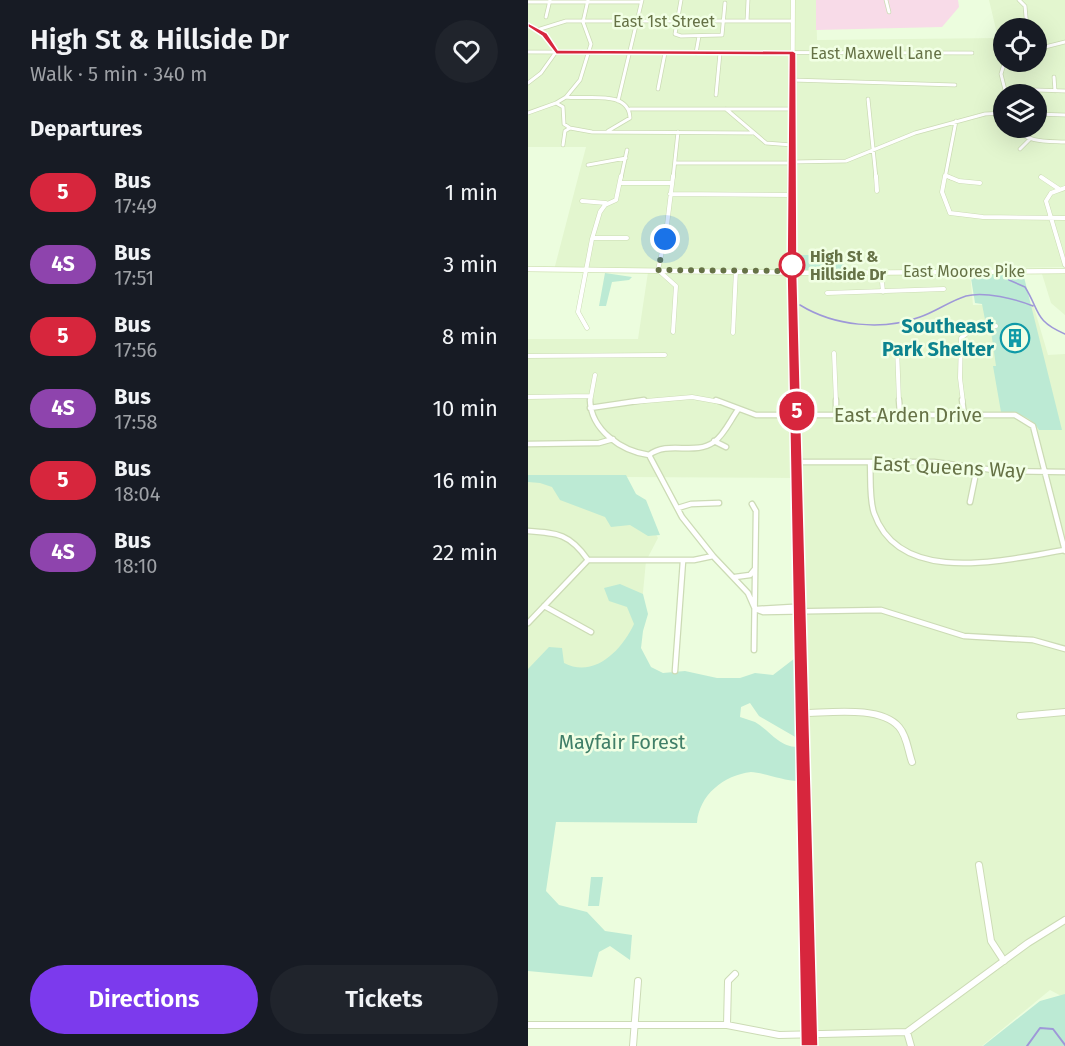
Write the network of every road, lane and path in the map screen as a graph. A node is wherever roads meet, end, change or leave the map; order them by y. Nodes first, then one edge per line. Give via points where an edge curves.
1 (681, 0) edge
2 (748, 0) edge
3 (793, 0) edge
4 (886, 0) edge
5 (1019, 0) edge
6 (550, 1) edge
7 (588, 1) edge
8 (641, 1) edge
9 (528, 2) edge
10 (725, 3) dead end
11 (889, 12) dead end
12 (546, 17) dead end
13 (1026, 18) edge
14 (583, 21) junction
15 (637, 21) junction
16 (678, 21) junction
17 (724, 21) junction
18 (747, 21) junction
19 (792, 21) junction
20 (528, 25) edge
21 (537, 30) junction
22 (699, 36) junction
23 (1065, 42) edge
24 (1047, 47) edge
25 (528, 52) edge
26 (556, 52) junction
27 (588, 52) junction
28 (631, 52) junction
29 (664, 52) junction
30 (696, 53) junction
31 (720, 53) junction
32 (793, 53) junction
33 (972, 53) dead end
34 (1054, 77) dead end
35 (792, 80) junction
36 (528, 83) edge
37 (955, 85) dead end
38 (658, 89) dead end
39 (1047, 91) edge
40 (1055, 91) junction
41 (1065, 91) edge
42 (716, 95) dead end
43 (566, 98) junction
44 (868, 99) dead end
45 (618, 101) junction
46 (556, 103) junction
47 (630, 109) junction
48 (726, 109) junction
49 (792, 109) junction
50 (528, 112) edge
51 (993, 113) edge
52 (1047, 114) edge
53 (1065, 115) edge
54 (956, 121) junction
55 (570, 128) junction
56 (606, 132) junction
57 (678, 132) junction
58 (752, 133) junction
59 (1030, 139) joint
60 (1064, 144) edge
61 (563, 145) dead end
62 (792, 145) junction
63 (1020, 149) dead end
64 (627, 150) dead end
65 (874, 151) junction
66 (626, 158) junction
67 (793, 162) junction
68 (675, 163) junction
69 (588, 165) dead end
70 (945, 175) junction
71 (1041, 177) dead end
72 (621, 183) junction
73 (671, 183) junction
74 (980, 183) dead end
75 (1065, 188) edge
76 (1059, 189) junction
77 (877, 191) dead end
78 (670, 194) junction
79 (792, 195) junction
80 (582, 201) dead end
81 (608, 204) junction
82 (1051, 218) junction
83 (1065, 218) edge
84 (594, 238) junction
85 (627, 238) dead end
86 (1059, 246) junction
87 (1065, 247) edge
88 (1065, 265) edge
89 (528, 269) edge
90 (584, 270) junction
91 (658, 270) junction
92 (736, 270) junction
93 (792, 271) junction
94 (881, 271) junction
95 (1065, 271) edge
96 (944, 289) dead end
97 (884, 292) junction
98 (827, 293) dead end
99 (996, 326) dead end
100 (587, 328) dead end
101 (673, 332) dead end
102 (734, 333) dead end
103 (897, 347) dead end
104 (834, 353) dead end
105 (528, 356) edge
106 (665, 356) dead end
107 (595, 375) dead end
108 (590, 396) junction
109 (528, 397) edge
110 (590, 408) junction
111 (737, 411) junction
112 (797, 414) junction
113 (836, 414) junction
114 (900, 414) junction
115 (964, 414) junction
116 (613, 439) junction
117 (714, 441) junction
118 (528, 444) edge
119 (726, 447) dead end
120 (649, 455) junction
121 (798, 462) junction
122 (870, 462) junction
123 (977, 468) junction
124 (1046, 472) junction
125 (1065, 472) edge
126 (970, 502) dead end
127 (719, 503) dead end
128 (752, 504) dead end
129 (678, 508) junction
130 (528, 531) edge
131 (1065, 550) edge
132 (714, 556) junction
133 (588, 560) junction
134 (683, 561) junction
135 (754, 570) junction
136 (734, 577) junction
137 (544, 606) junction
138 (755, 609) junction
139 (800, 611) junction
140 (528, 623) edge
141 (591, 632) dead end
142 (1065, 649) edge
143 (754, 650) dead end
144 (675, 671) dead end
145 (1065, 712) edge
146 (802, 713) junction
147 (1020, 716) dead end
148 (912, 762) dead end
149 (979, 865) dead end
150 (1065, 920) edge
151 (1004, 962) junction
152 (735, 974) dead end
153 (639, 981) dead end
154 (528, 1025) edge
155 (727, 1025) junction
156 (634, 1026) junction
157 (907, 1032) junction
158 (809, 1036) junction
159 (633, 1046) edge
160 (809, 1046) edge
161 (911, 1046) edge

1 - 16 street
2 - 18 street
3 - 19 street
4 - 11 street
5 - 13 street via 1025,6
6 - 7 street
6 - 9 street
6 - 12 street
7 - 8 street
7 - 14 street
8 - 15 street
10 - 17 street
14 - 15 street, East 1st Street
14 - 21 street, East 1st Street via 561,21
14 - 27 street via 591,39
15 - 16 street, East 1st Street
15 - 28 street
16 - 17 street, East 1st Street
16 - 22 street via 676,35
17 - 18 street, East 1st Street
17 - 22 street via 722,35
18 - 19 street, East 1st Street
19 - 32 street
20 - 21 street
21 - 26 street via 548,38
22 - 30 street
23 - 24 street
25 - 26 street, East Maxwell Lane
26 - 27 street, East Maxwell Lane
26 - 36 street
27 - 28 street, East Maxwell Lane
27 - 43 street via 578,85
28 - 29 street, East Maxwell Lane
28 - 45 street
29 - 30 street, East Maxwell Lane
29 - 38 street
30 - 31 street, East Maxwell Lane
31 - 32 street, East Maxwell Lane
31 - 42 street
32 - 33 street, East Maxwell Lane
32 - 35 street
34 - 40 street
35 - 37 street
35 - 49 street
39 - 40 street
40 - 41 street
43 - 45 street
43 - 46 street
44 - 65 street
45 - 47 street
46 - 50 street
46 - 55 street via 563,107 564,122
47 - 48 street
47 - 56 street via 628,120
48 - 49 street
48 - 58 street
49 - 62 street
51 - 54 street
52 - 53 street
54 - 65 street
54 - 70 street
55 - 56 street
55 - 61 street via 565,131
56 - 57 street
57 - 58 street
57 - 68 street
58 - 62 street via 770,144
59 - 60 street
59 - 63 street
62 - 67 street
64 - 66 street
65 - 67 street via 842,162
65 - 77 street
66 - 69 street
66 - 72 street
67 - 68 street
67 - 79 street
68 - 73 street
70 - 74 street
70 - 82 street via 942,195 951,214
71 - 76 street
72 - 73 street
72 - 81 street via 616,201
73 - 78 street
75 - 76 street
76 - 82 street via 1046,198
78 - 79 street
78 - 91 street
79 - 93 street
80 - 81 street
81 - 84 street via 598,215
82 - 83 street
82 - 86 street
84 - 85 street
84 - 90 street
86 - 87 street
86 - 88 street
89 - 90 street, East Moores Pike
90 - 91 street, East Moores Pike
90 - 100 street via 578,312
91 - 92 street, East Moores Pike
91 - 101 street via 676,286
92 - 93 street, East Moores Pike
92 - 102 street
93 - 94 street, East Moores Pike
93 - 112 street
94 - 95 street, East Moores Pike
94 - 97 street
96 - 97 street
97 - 98 street
99 - 115 street via 973,329 961,338
103 - 114 street
104 - 113 street
105 - 106 street
107 - 108 street
108 - 109 street
108 - 110 street
110 - 111 street, East Arden Drive via 641,399 693,397 714,399
110 - 116 street
111 - 112 street, East Arden Drive via 756,415
111 - 117 street
112 - 113 street, East Arden Drive
112 - 121 street
113 - 114 street, East Arden Drive
114 - 115 street, East Arden Drive
115 - 124 street, East Arden Drive via 1015,415 1033,426
116 - 118 street via 599,443
116 - 120 street via 626,449
117 - 119 street
117 - 120 street via 695,447 657,449
120 - 129 street
121 - 122 street, East Queens Way
121 - 139 street
122 - 123 street, East Queens Way via 934,462
122 - 131 street via 874,512 886,533 901,547 933,562 976,564
123 - 124 street, East Queens Way
123 - 126 street
124 - 125 street, East Queens Way
124 - 131 street
127 - 129 street
128 - 135 street via 756,511
129 - 132 street via 695,536
130 - 133 street via 566,536 576,542
132 - 134 street
132 - 136 street
133 - 134 street
133 - 137 street
134 - 144 street
135 - 136 street via 750,575
135 - 138 street
136 - 138 street
137 - 140 street
137 - 141 street
138 - 139 street
138 - 143 street
139 - 142 street via 882,610 964,636 1033,640
139 - 146 street
145 - 147 street
146 - 148 street via 876,714 892,719 900,728
146 - 158 street
149 - 151 street via 991,941
150 - 151 street
151 - 157 street
152 - 155 street via 728,981
153 - 156 street
154 - 156 street
155 - 156 street
155 - 158 street via 778,1035
156 - 159 street
157 - 158 street
157 - 161 street
158 - 160 street

